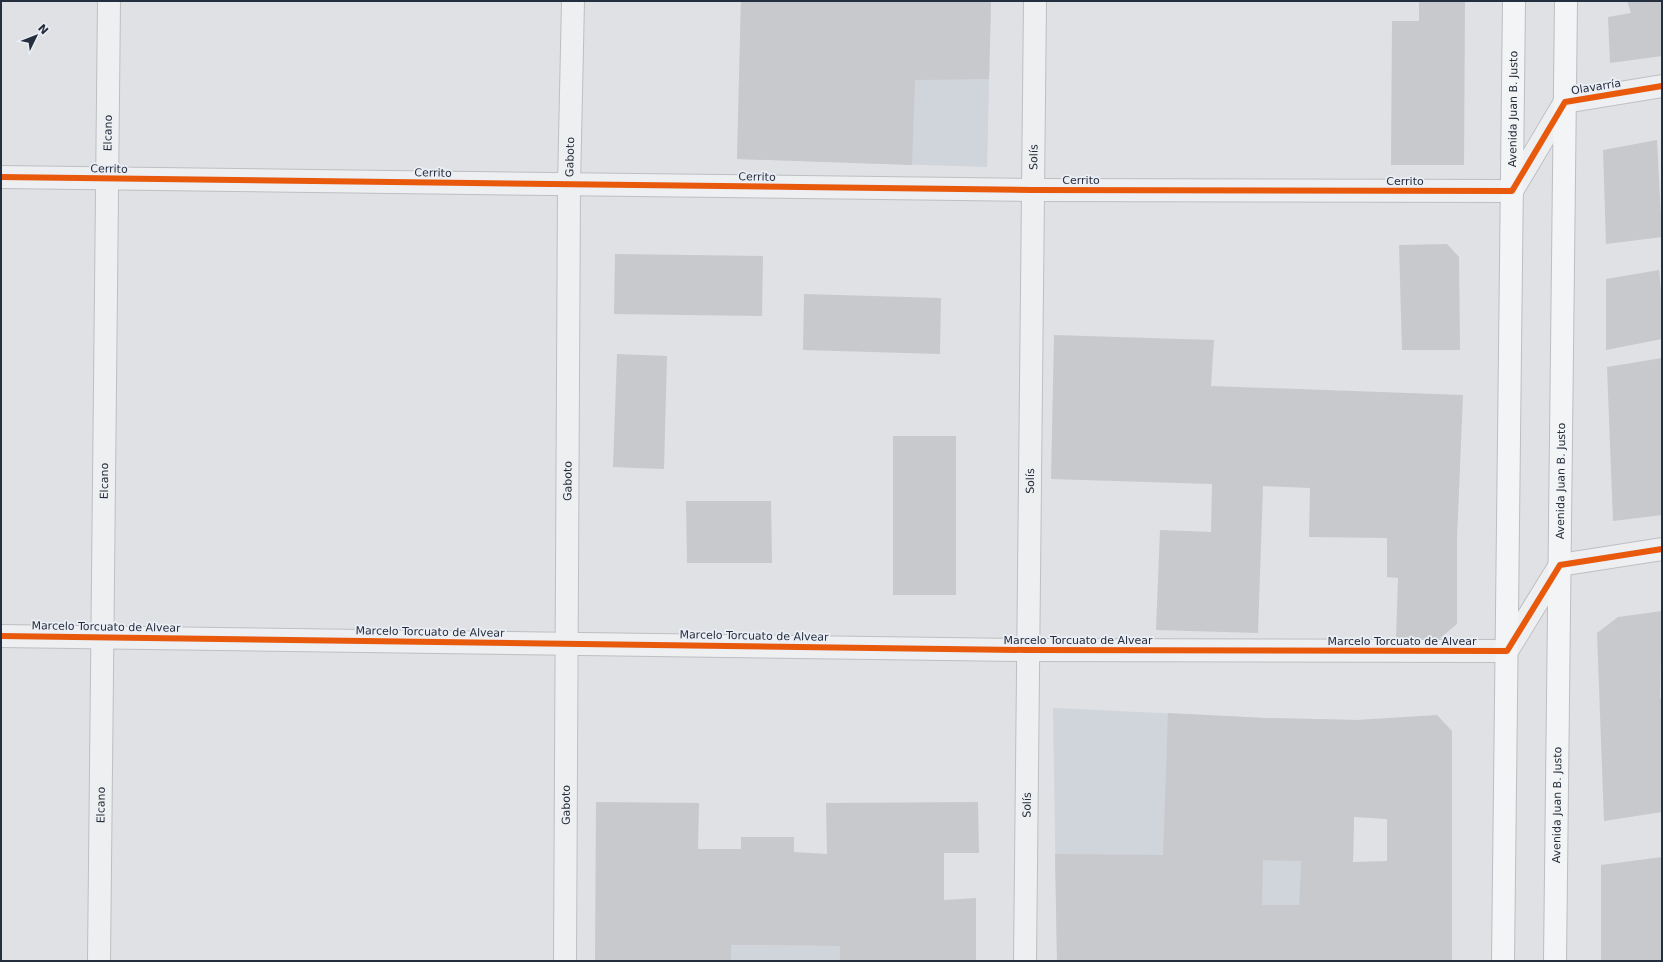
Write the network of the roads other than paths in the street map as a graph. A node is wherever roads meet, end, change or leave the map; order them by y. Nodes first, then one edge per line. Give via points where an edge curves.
1 (109, 1) edge
2 (573, 1) edge
3 (1035, 1) edge
4 (1514, 1) edge
5 (1566, 1) edge
6 (1662, 86) edge
7 (1565, 102) junction
8 (1, 178) edge
9 (107, 179) junction
10 (569, 185) junction
11 (1032, 190) junction
12 (1512, 191) junction
13 (1662, 550) edge
14 (1560, 565) junction
15 (1, 636) edge
16 (102, 637) junction
17 (568, 644) junction
18 (1027, 650) junction
19 (1507, 651) junction
20 (99, 961) edge
21 (565, 961) edge
22 (1025, 961) edge
23 (1503, 961) edge
24 (1555, 961) edge

1 - 9 street, Elcano
2 - 10 street, Gaboto
3 - 11 street, Solís
4 - 12 main road, Avenida Juan B. Justo
5 - 7 main road, Avenida Juan B. Justo
6 - 7 street, Olavarría
7 - 12 street, Olavarría
7 - 14 main road, Avenida Juan B. Justo
8 - 9 street, Cerrito
9 - 10 street, Cerrito
9 - 16 street, Elcano
10 - 11 street, Cerrito
10 - 17 street, Gaboto
11 - 12 street, Cerrito
11 - 18 street, Solís
12 - 19 main road, Avenida Juan B. Justo
13 - 14 street
14 - 19 street
14 - 24 main road, Avenida Juan B. Justo
15 - 16 street, Marcelo Torcuato de Alvear
16 - 17 street, Marcelo Torcuato de Alvear
16 - 20 street, Elcano
17 - 18 street, Marcelo Torcuato de Alvear
17 - 21 street, Gaboto
18 - 19 street, Marcelo Torcuato de Alvear
18 - 22 street, Solís
19 - 23 main road, Avenida Juan B. Justo

